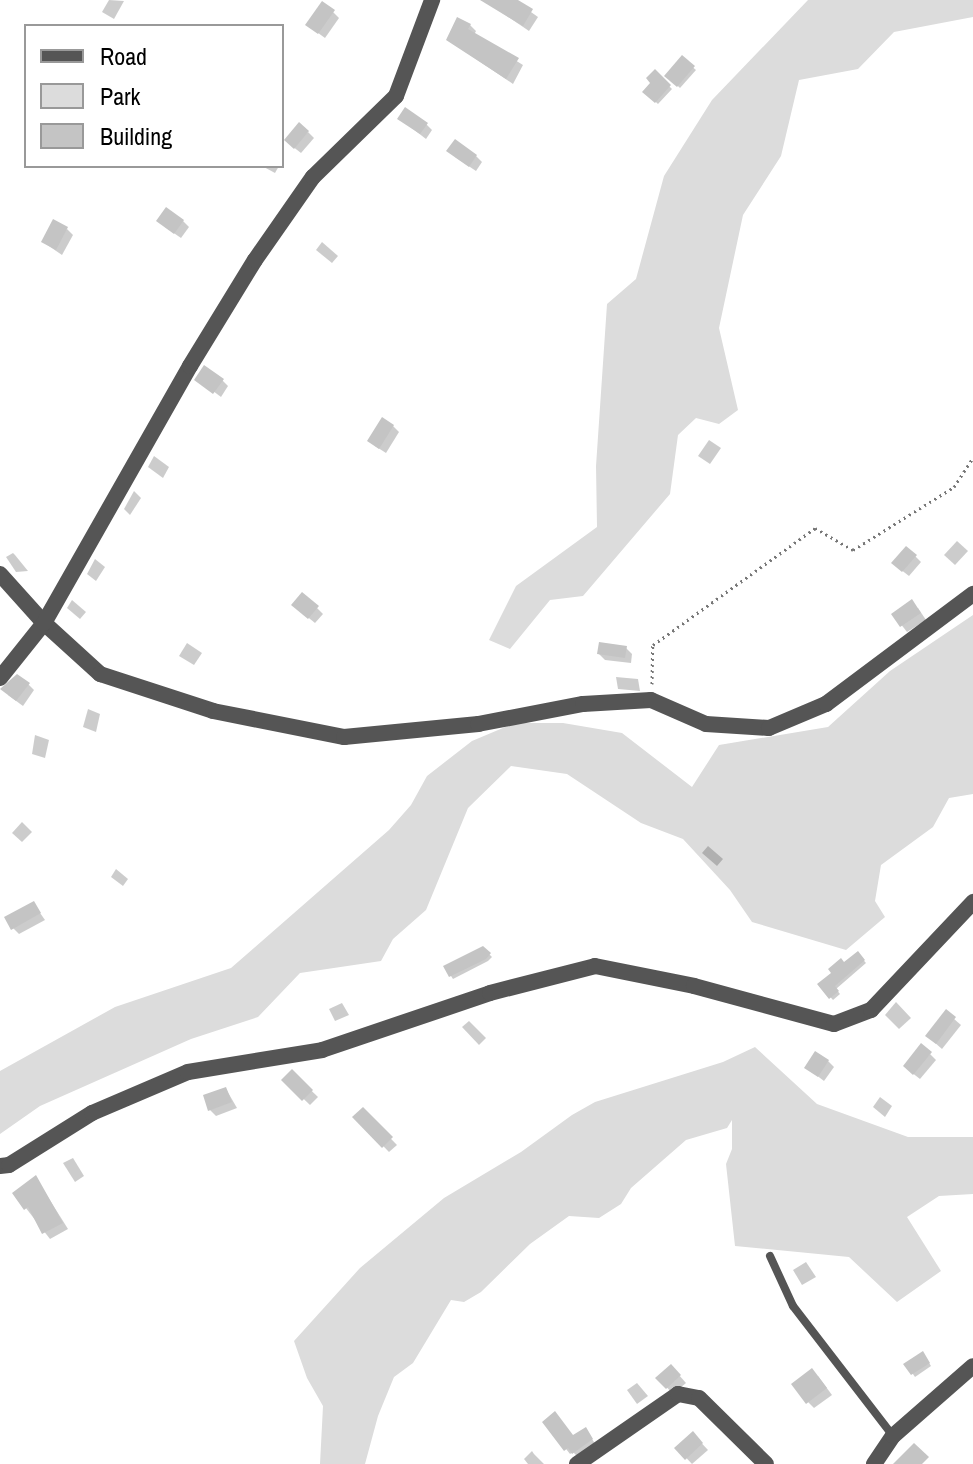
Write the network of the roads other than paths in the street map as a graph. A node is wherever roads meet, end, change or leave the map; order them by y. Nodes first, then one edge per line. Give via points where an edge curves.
1 (432, 0) edge
2 (0, 574) edge
3 (973, 594) edge
4 (44, 623) junction
5 (0, 678) edge
6 (973, 902) edge
7 (0, 1166) edge
8 (770, 1256) dead end
9 (973, 1366) edge
10 (893, 1436) junction
11 (577, 1464) edge
12 (766, 1464) edge
13 (874, 1464) edge

1 - 4 street via 396,96 313,177 255,260
2 - 4 street
3 - 4 street via 826,704 769,728 706,724 651,700 583,704 478,724 344,737 213,711 100,674
4 - 5 street
6 - 7 street via 871,1010 834,1024 595,966 490,993 322,1050 188,1072 92,1113
8 - 10 lane via 793,1306
9 - 10 street
10 - 13 street
11 - 12 street via 678,1394 699,1398

